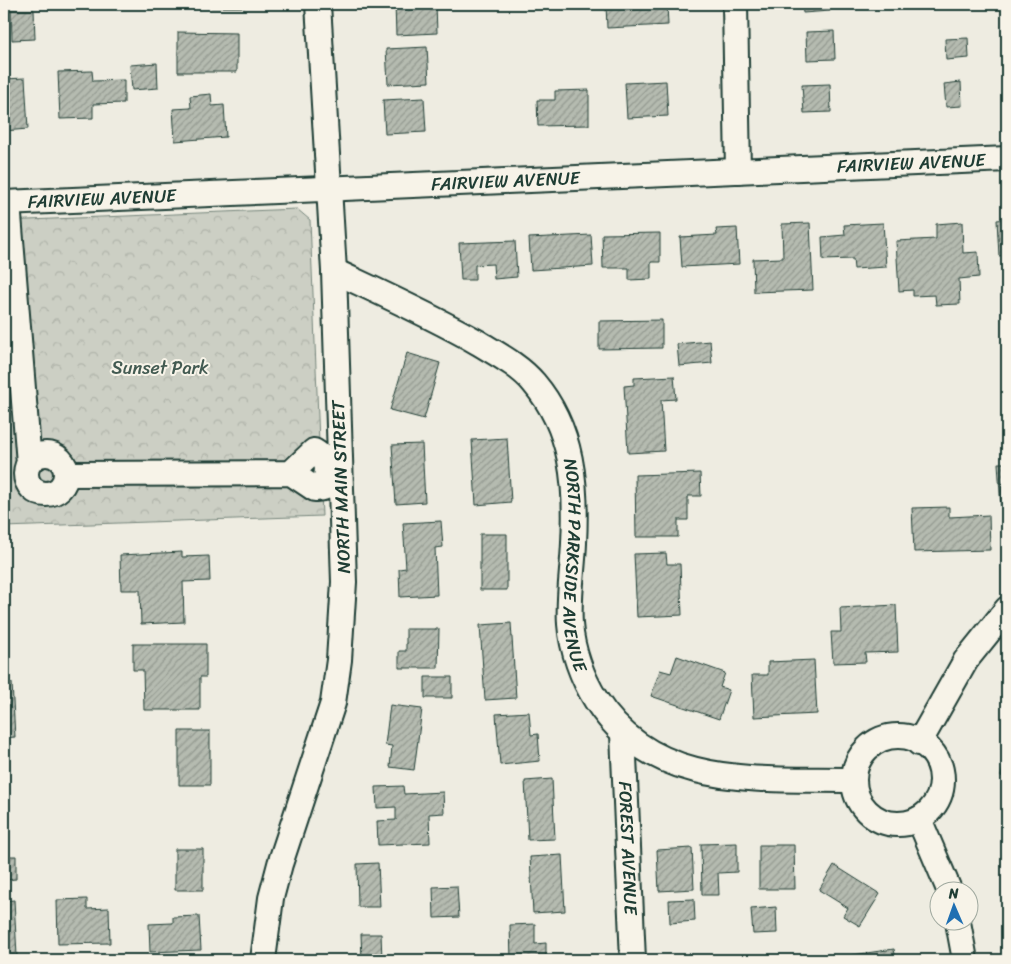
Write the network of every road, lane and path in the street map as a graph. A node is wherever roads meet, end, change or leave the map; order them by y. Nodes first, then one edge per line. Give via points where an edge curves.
1 (318, 4) edge
2 (735, 4) edge
3 (1007, 159) edge
4 (738, 171) junction
5 (328, 190) junction
6 (6, 203) edge
7 (334, 271) junction
8 (335, 469) junction
9 (1007, 609) edge
10 (623, 734) junction
11 (919, 743) junction
12 (854, 780) junction
13 (919, 819) junction
14 (946, 882) edge
15 (960, 932) edge
16 (263, 960) edge
17 (632, 960) edge
18 (965, 960) edge

1 - 5 street, NORTH MAIN STREET
2 - 4 street
3 - 4 street, FAIRVIEW AVENUE
4 - 5 street, FAIRVIEW AVENUE
5 - 6 street, FAIRVIEW AVENUE
5 - 7 street, NORTH MAIN STREET
6 - 8 street via 29,463 38,455 52,454 62,462 66,474 291,472 314,451
7 - 8 street, NORTH MAIN STREET
7 - 10 street, NORTH PARKSIDE AVENUE via 420,311 499,356 533,382 554,413 570,452 576,504 570,624 585,682 602,710
8 - 16 street, NORTH MAIN STREET via 344,582 340,660 329,718 271,898
9 - 11 street via 966,660
10 - 12 street, NORTH PARKSIDE AVENUE via 658,757 700,772 740,778
10 - 17 street, FOREST AVENUE
11 - 12 street via 911,738 894,736 877,741 864,752
11 - 13 street via 926,746 937,760 942,776 940,793 932,808
12 - 13 street via 859,801 870,814 885,822 902,824
13 - 14 street
15 - 18 street

